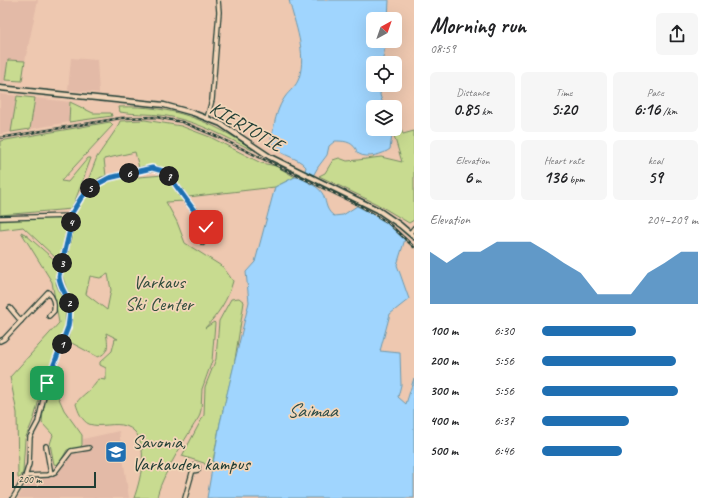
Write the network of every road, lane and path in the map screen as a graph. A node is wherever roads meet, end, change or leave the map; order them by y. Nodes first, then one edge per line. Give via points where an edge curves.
1 (218, 0) edge
2 (0, 88) edge
3 (207, 118) junction
4 (70, 216) junction
5 (0, 218) edge
6 (414, 228) edge
7 (410, 233) junction
8 (414, 237) edge
9 (203, 243) dead end
10 (10, 308) dead end
11 (49, 316) dead end
12 (21, 321) junction
13 (0, 341) edge
14 (46, 446) dead end
15 (89, 448) dead end
16 (193, 471) dead end
17 (51, 474) junction
18 (25, 477) junction
19 (13, 498) edge
20 (185, 498) edge

1 - 3 street via 212,100
2 - 3 street, KIERTOTIE via 164,106
3 - 7 street, KIERTOTIE via 270,157 378,210
4 - 5 street
4 - 9 street via 81,198 97,183 109,178 157,169 168,175 195,209 206,227 207,235
4 - 18 street via 71,225 59,276 59,283 70,306 68,327 45,389 38,422 30,437 29,464
6 - 7 street
7 - 8 street, KIERTOTIE
10 - 12 street
11 - 12 street via 55,308 48,292
12 - 13 street
14 - 17 street
15 - 17 street via 71,451 58,470
16 - 20 street
17 - 18 street
18 - 19 street

